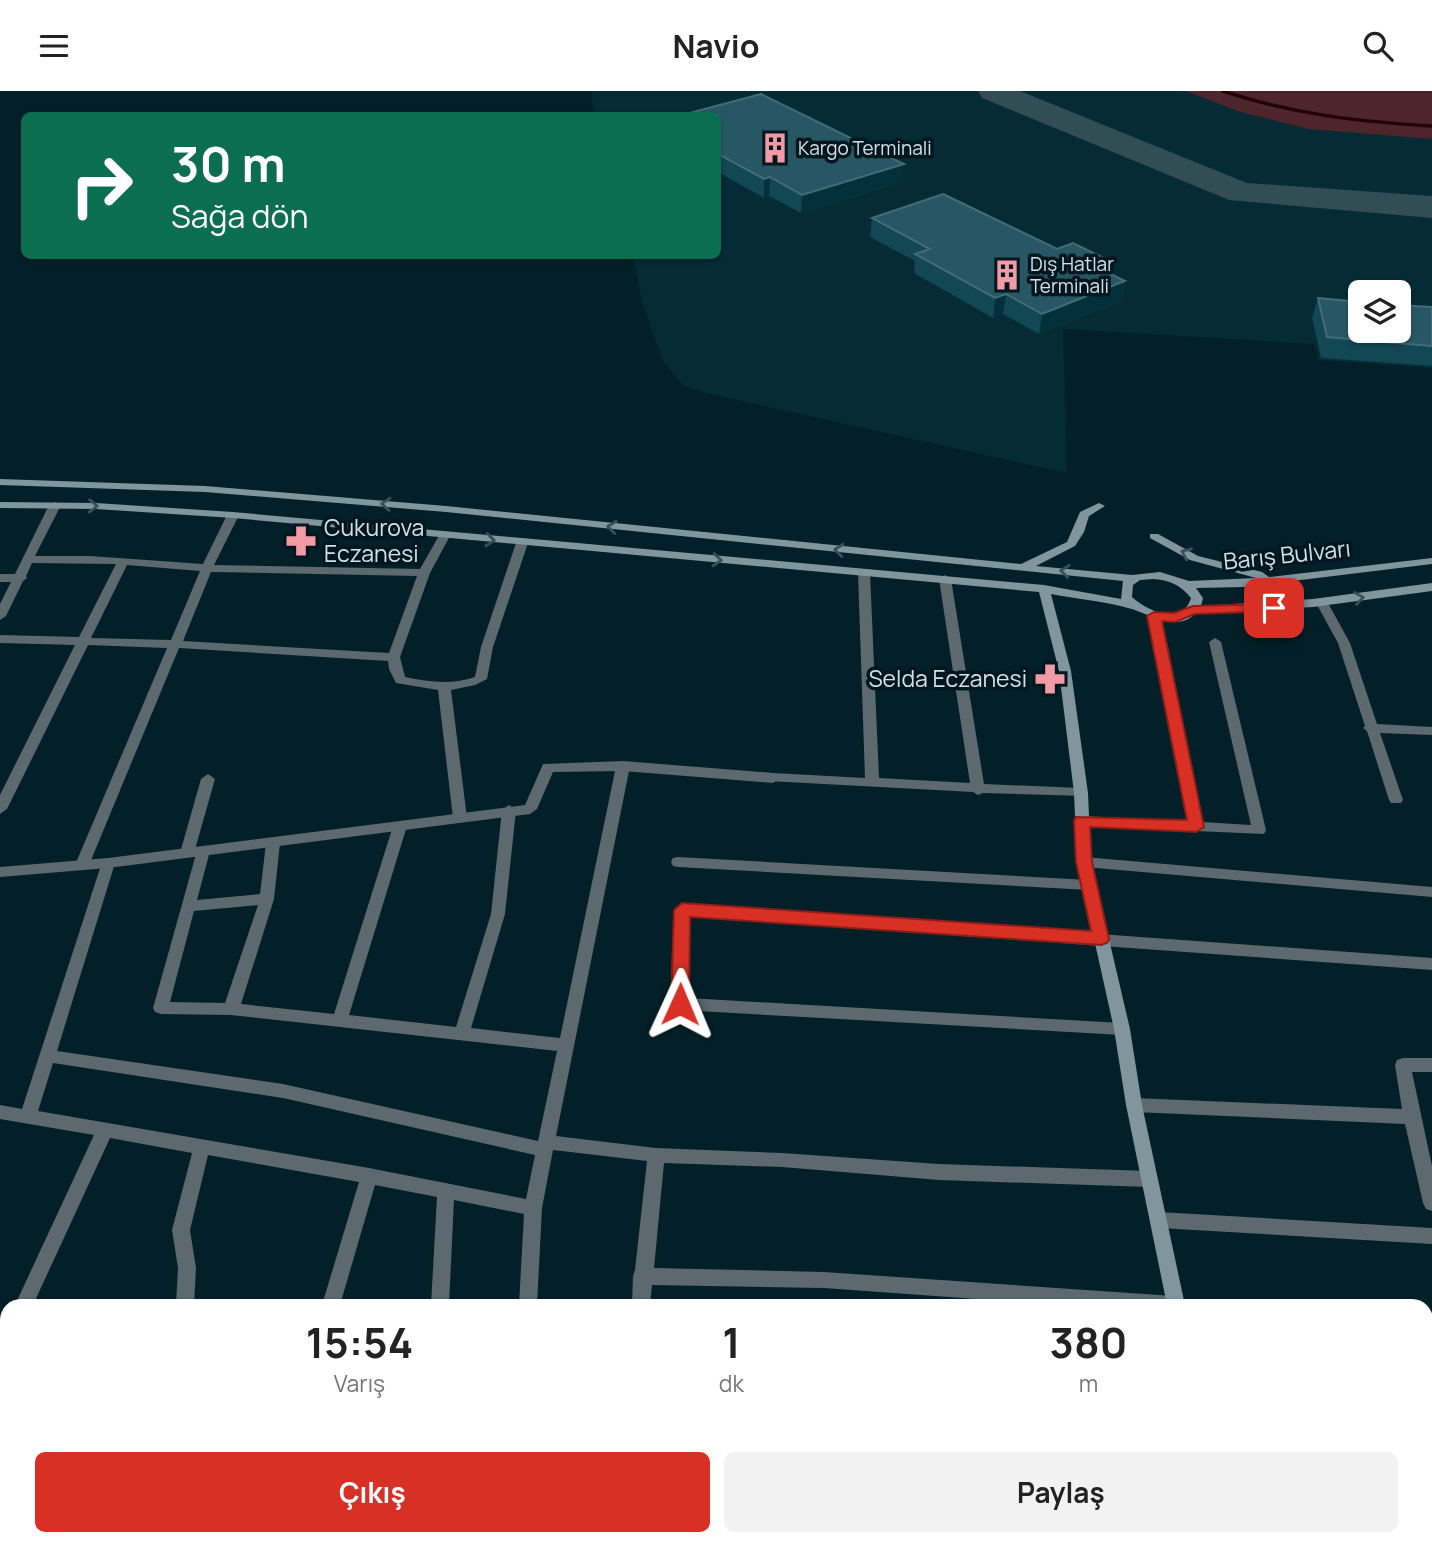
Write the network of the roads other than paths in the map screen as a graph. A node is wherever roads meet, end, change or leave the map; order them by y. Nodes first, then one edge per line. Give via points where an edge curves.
1 (0, 482) edge
2 (0, 505) edge
3 (55, 505) junction
4 (1099, 506) dead end
5 (233, 516) junction
6 (444, 535) junction
7 (1154, 536) dead end
8 (522, 543) junction
9 (30, 560) junction
10 (1432, 561) edge
11 (123, 562) junction
12 (1025, 566) junction
13 (207, 568) junction
14 (424, 573) junction
15 (864, 573) junction
16 (21, 577) junction
17 (0, 578) edge
18 (945, 579) junction
19 (1133, 579) junction
20 (1266, 580) junction
21 (1187, 585) junction
22 (1432, 587) edge
23 (1044, 589) junction
24 (1322, 603) junction
25 (1132, 605) junction
26 (1193, 610) junction
27 (0, 616) edge
28 (1154, 616) junction
29 (0, 639) edge
30 (83, 640) junction
31 (1215, 642) dead end
32 (175, 644) junction
33 (394, 657) junction
34 (444, 686) junction
35 (1370, 728) junction
36 (1432, 731) edge
37 (623, 766) junction
38 (208, 779) dead end
39 (873, 784) junction
40 (978, 790) junction
41 (1081, 793) junction
42 (1396, 800) dead end
43 (0, 809) edge
44 (509, 810) junction
45 (460, 818) junction
46 (1082, 821) junction
47 (400, 826) junction
48 (1196, 827) junction
49 (273, 843) junction
50 (195, 852) junction
51 (678, 862) dead end
52 (1084, 862) junction
53 (108, 863) junction
54 (82, 865) junction
55 (0, 872) edge
56 (1089, 885) junction
57 (1432, 893) edge
58 (267, 899) junction
59 (188, 906) junction
60 (1101, 939) junction
61 (1432, 964) edge
62 (230, 1009) junction
63 (340, 1023) junction
64 (1122, 1029) junction
65 (462, 1033) junction
66 (566, 1045) junction
67 (48, 1056) junction
68 (1432, 1065) edge
69 (1134, 1105) junction
70 (0, 1112) edge
71 (29, 1117) junction
72 (1412, 1117) junction
73 (105, 1130) junction
74 (545, 1146) junction
75 (202, 1147) junction
76 (656, 1156) junction
77 (369, 1176) junction
78 (1149, 1179) junction
79 (446, 1191) junction
80 (1432, 1203) edge
81 (533, 1209) junction
82 (1159, 1220) junction
83 (1432, 1235) edge
84 (642, 1276) junction
85 (27, 1299) edge
86 (185, 1299) edge
87 (333, 1299) edge
88 (440, 1299) edge
89 (528, 1299) edge
90 (641, 1299) edge
91 (1091, 1299) edge
92 (1174, 1299) edge

12 -> 1 main road via 420,506 205,489
2 - 3 main road
3 -> 5 main road
3 - 9 street
4 - 12 main road via 1084,514 1070,544
5 - 6 main road
5 - 13 street
6 -> 8 main road
6 - 14 street
20 -> 7 main road via 1194,558
8 -> 15 main road
8 - 34 street via 481,678
9 - 11 street
9 - 16 street
10 - 20 main road, Barış Bulvarı
11 - 13 street
11 - 30 street
19 -> 12 main road
13 - 14 street
13 - 32 street
14 - 33 street
15 - 18 main road
15 - 39 street
16 - 17 street
16 - 27 street
18 - 23 main road
18 - 40 street
19 - 21 main road via 1161,575
19 - 25 main road via 1124,591
20 - 21 main road, Barış Bulvarı
21 - 26 main road via 1197,598
24 -> 22 main road
23 - 25 main road
23 - 41 main road via 1065,671
24 - 26 main road
24 - 35 street via 1344,643
25 - 28 main road
26 - 28 main road via 1175,618
28 - 48 street
29 - 30 street
30 - 32 street
30 - 43 street
31 - 48 street via 1259,830
32 - 33 street
32 - 54 street
33 - 34 street via 400,680
34 - 45 street
35 - 36 street
35 - 42 street
37 - 39 street
37 - 44 street via 548,767 530,809
37 - 66 street
38 - 50 street
39 - 40 street
40 - 41 street
41 - 46 main road
44 - 45 street
44 - 65 street via 498,914
45 - 47 street
46 - 48 street
46 - 52 main road
47 - 49 street
47 - 63 street
49 - 50 street
49 - 58 street
50 - 53 street
50 - 59 street
51 - 56 street
52 - 56 main road
52 - 57 street
53 - 54 street
53 - 67 street
54 - 55 street
56 - 60 main road
58 - 59 street
58 - 62 street
59 - 62 street via 162,1008
60 - 61 street
60 - 64 main road
60 - 64 street via 682,910 680,1004
62 - 63 street
63 - 65 street
64 - 69 main road
65 - 66 street
66 - 74 street
67 - 71 street
67 - 74 street via 283,1090
68 - 72 street via 1403,1065
69 - 72 street
69 - 78 main road
70 - 71 street
71 - 73 street
72 - 80 street
73 - 75 street
73 - 85 street
74 - 76 street
74 - 81 street
75 - 77 street
75 - 86 street via 181,1230 187,1268
76 - 78 street
76 - 84 street
77 - 79 street
77 - 87 street
78 - 82 main road
79 - 81 street
79 - 88 street
81 - 89 street
82 - 83 street
82 - 92 main road
84 - 90 street
84 - 91 street via 824,1280

